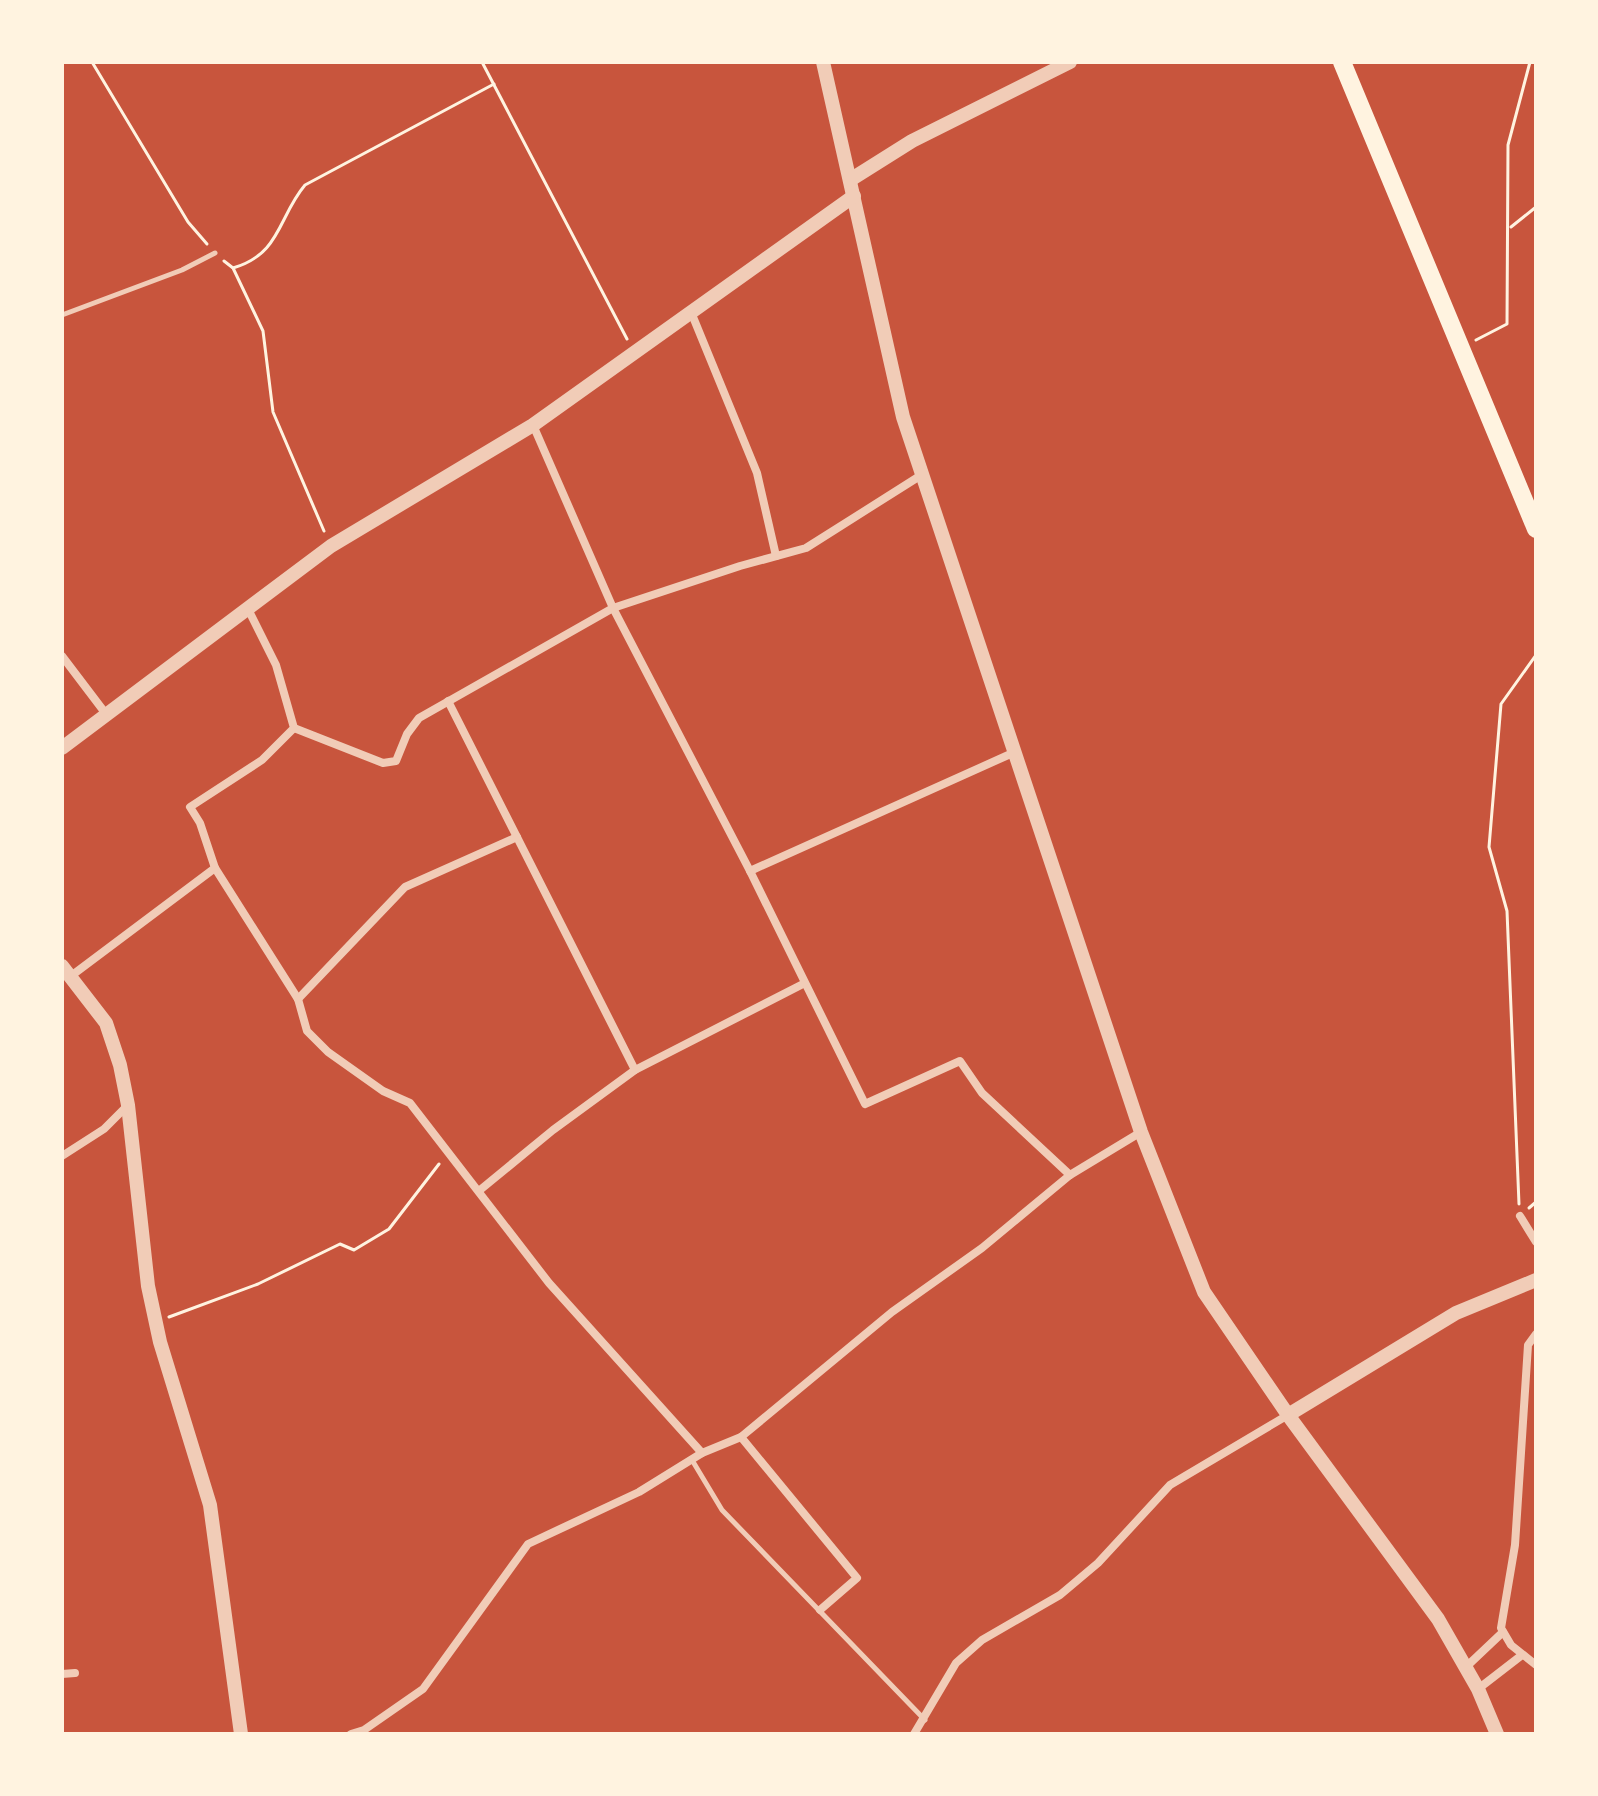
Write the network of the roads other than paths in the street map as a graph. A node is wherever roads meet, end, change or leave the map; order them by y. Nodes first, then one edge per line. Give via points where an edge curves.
1 (823, 62) edge
2 (1070, 62) edge
3 (1342, 62) edge
4 (850, 180) junction
5 (854, 196) junction
6 (215, 253) road end
7 (691, 312) junction
8 (62, 315) edge
9 (533, 425) junction
10 (923, 474) junction
11 (1536, 529) edge
12 (776, 556) junction
13 (613, 608) junction
14 (248, 609) junction
15 (62, 656) edge
16 (448, 701) junction
17 (106, 714) junction
18 (294, 728) junction
19 (62, 748) edge
20 (1015, 752) junction
21 (517, 837) junction
22 (215, 868) junction
23 (750, 871) junction
24 (66, 971) edge
25 (803, 984) junction
26 (298, 999) junction
27 (635, 1070) junction
28 (128, 1105) junction
29 (1141, 1132) junction
30 (62, 1156) edge
31 (1070, 1175) junction
32 (480, 1190) junction
33 (1520, 1216) road end
34 (1536, 1242) edge
35 (1536, 1280) edge
36 (1536, 1334) edge
37 (1288, 1415) junction
38 (741, 1437) junction
39 (702, 1453) junction
40 (691, 1459) junction
41 (820, 1610) junction
42 (1503, 1632) junction
43 (1522, 1655) junction
44 (1536, 1665) edge
45 (1466, 1667) junction
46 (75, 1673) dead end
47 (62, 1674) edge
48 (1478, 1689) junction
49 (925, 1720) junction
50 (241, 1734) edge
51 (351, 1734) edge
52 (914, 1734) edge
53 (1497, 1734) edge

1 - 4 street
2 - 4 street via 912,141
3 - 11 main road
4 - 5 street
5 - 7 street
5 - 10 street via 903,417
6 - 8 lane
7 - 9 street
7 - 12 street via 757,473
9 - 13 street
9 - 14 street via 331,546
10 - 12 street via 806,548
10 - 20 street
12 - 13 street
13 - 16 street
13 - 23 street
14 - 17 street
14 - 18 street via 276,665
15 - 17 street
16 - 18 street via 419,718 396,761 383,763
16 - 21 street
17 - 19 street
18 - 22 street via 262,760 190,807
20 - 23 street
20 - 29 street
21 - 26 street via 405,887
21 - 27 street
22 - 24 street
22 - 26 street
23 - 25 street
24 - 28 street via 106,1023
25 - 27 street
25 - 31 street via 865,1104 960,1061 982,1093
26 - 32 street via 307,1031 383,1091 410,1103
27 - 32 street
28 - 30 street via 104,1129
28 - 50 street via 148,1286 210,1505
29 - 31 street
29 - 37 street via 1204,1292
31 - 38 street
32 - 39 street via 549,1283
33 - 34 street
35 - 37 street via 1456,1313
36 - 42 street via 1528,1345 1515,1545
37 - 45 street via 1438,1619
37 - 49 street via 1170,1485 1098,1563 1060,1595 982,1640 956,1663
38 - 39 street
38 - 41 street via 857,1578
39 - 40 street
40 - 41 lane via 722,1510
40 - 51 street via 639,1492 528,1544 423,1689
41 - 49 lane
42 - 43 street
42 - 45 street
43 - 44 street
43 - 48 street
45 - 48 street
46 - 47 street
48 - 53 street
49 - 52 street

